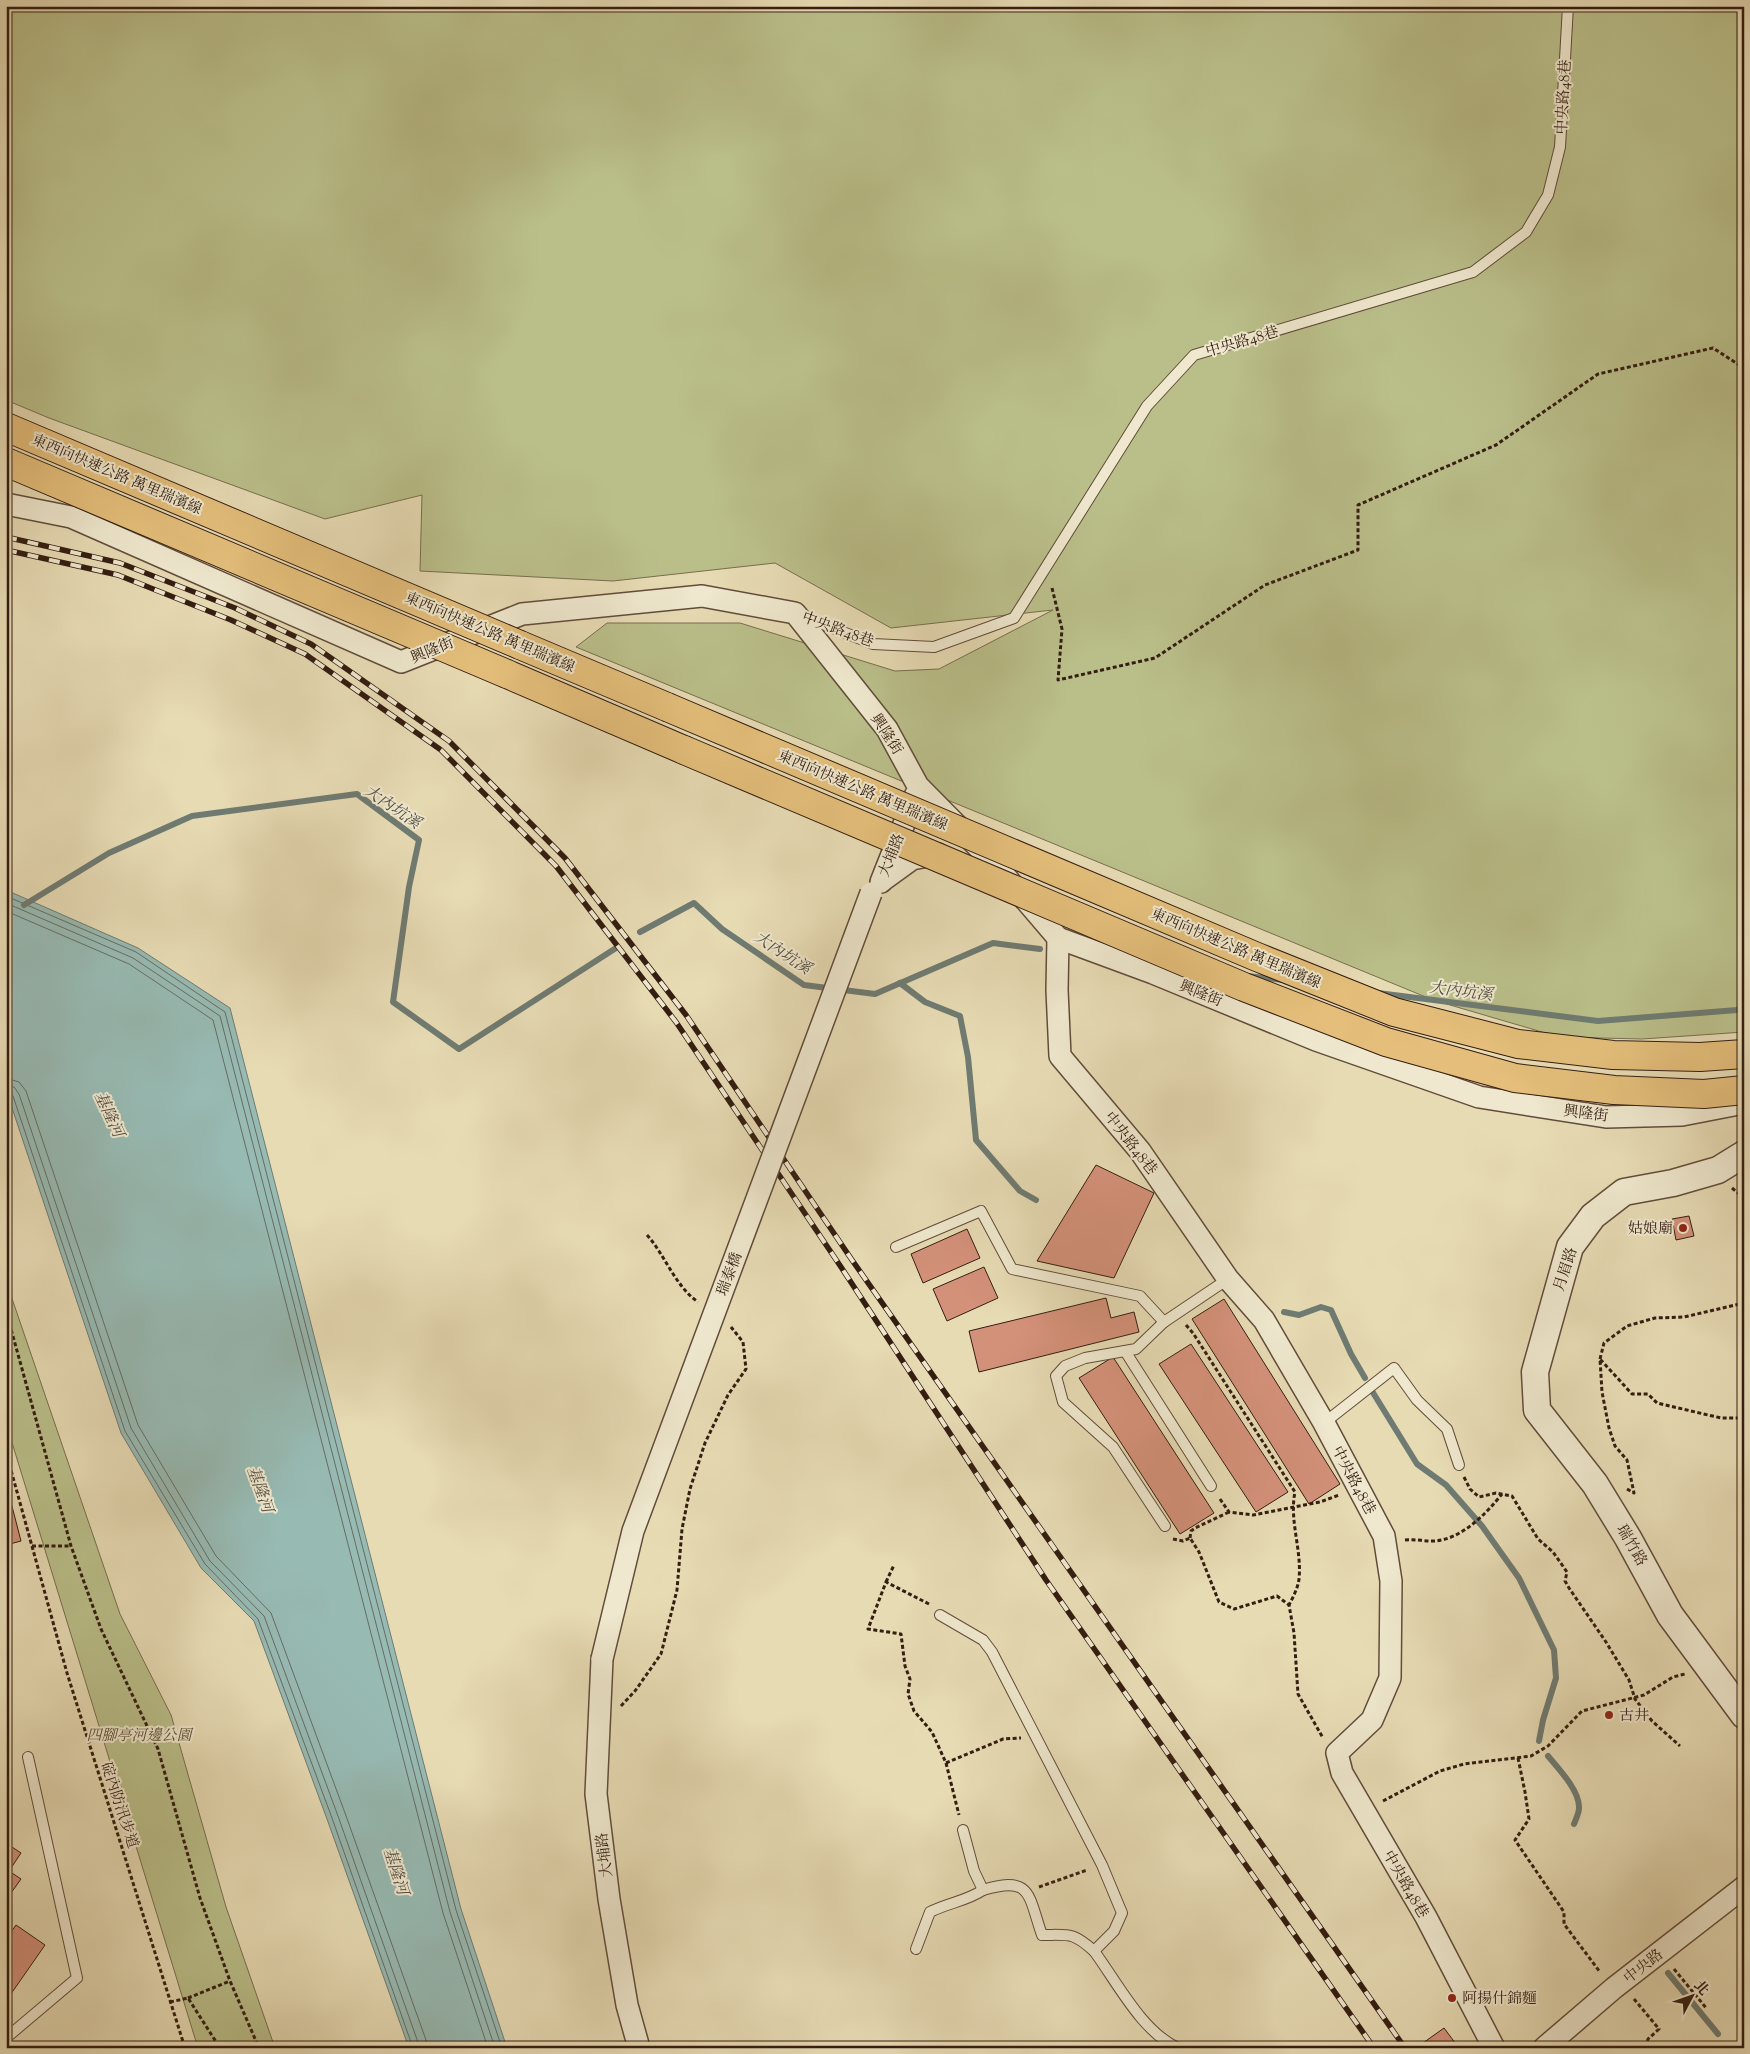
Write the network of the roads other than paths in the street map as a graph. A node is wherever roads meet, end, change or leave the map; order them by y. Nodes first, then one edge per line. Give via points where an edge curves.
1 (1568, 6) edge
2 (6, 427) edge
3 (6, 462) edge
4 (6, 504) edge
5 (795, 613) junction
6 (918, 786) junction
7 (993, 862) junction
8 (877, 887) junction
9 (1058, 938) junction
10 (1744, 1054) edge
11 (1744, 1090) edge
12 (1744, 1103) edge
13 (1744, 1154) edge
14 (896, 1247) dead end
15 (1228, 1279) junction
16 (1164, 1322) junction
17 (1125, 1351) junction
18 (1535, 1372) joint
19 (1324, 1422) junction
20 (1459, 1465) road end
21 (1211, 1486) road end
22 (1165, 1526) road end
23 (940, 1614) road end
24 (602, 1659) joint
25 (1744, 1715) edge
26 (28, 1757) dead end
27 (963, 1830) road end
28 (1744, 1887) edge
29 (983, 1890) junction
30 (916, 1949) dead end
31 (1094, 1951) junction
32 (6, 2038) edge
33 (639, 2048) edge
34 (1178, 2048) edge
35 (1494, 2048) edge
36 (1544, 2048) edge

1 - 5 lane, 中央路48巷 via 1560,147 1548,195 1526,232 1473,272 1194,355 1147,406 1014,618 934,647 873,644
2 - 10 highway, 東西向快速公路 萬里瑞濱線, bridge via 1257,958 1394,1012 1518,1044 1613,1055 1700,1057
3 - 11 highway, 東西向快速公路 萬里瑞濱線, bridge via 1244,987 1386,1042 1515,1078 1614,1090 1704,1094
4 - 5 street, 興隆街 via 71,517 401,662 522,614 702,596
5 - 6 street, 興隆街 via 887,729
6 - 7 street, 興隆街
6 - 8 street, 大埔路
7 - 8 street via 952,851 912,859
7 - 9 street, 興隆街
8 - 24 street, 瑞泰橋, bridge via 633,1531
9 - 12 street, 興隆街 via 1316,1040 1479,1097 1606,1117 1682,1115
9 - 15 street, 中央路48巷 via 1060,1056 1140,1151
13 - 18 street, 月眉路 via 1718,1170 1624,1192 1593,1216 1570,1247
14 - 16 lane via 981,1211 1012,1269 1140,1296
15 - 16 lane
15 - 19 street, 中央路48巷 via 1264,1320
16 - 17 lane via 1136,1349
17 - 21 lane
17 - 22 lane via 1085,1358 1065,1366 1056,1376 1063,1402 1113,1447
18 - 25 street, 瑞竹路 via 1537,1410 1595,1484 1670,1615
19 - 20 lane via 1394,1368 1417,1400 1447,1430
19 - 35 street, 中央路48巷 via 1384,1536 1391,1581 1390,1678 1372,1720 1337,1752 1342,1774 1426,1917
23 - 31 lane via 983,1640 992,1652 1102,1865 1122,1913 1114,1932
24 - 33 street, 大埔路 via 596,1794 609,1899 627,2005
26 - 32 lane via 77,1978
27 - 29 lane via 974,1871
28 - 36 street, 中央路 via 1617,1986
29 - 30 lane via 973,1897 930,1912
29 - 31 lane via 1003,1884 1019,1886 1027,1891 1042,1935 1080,1938
31 - 34 lane via 1141,2019

